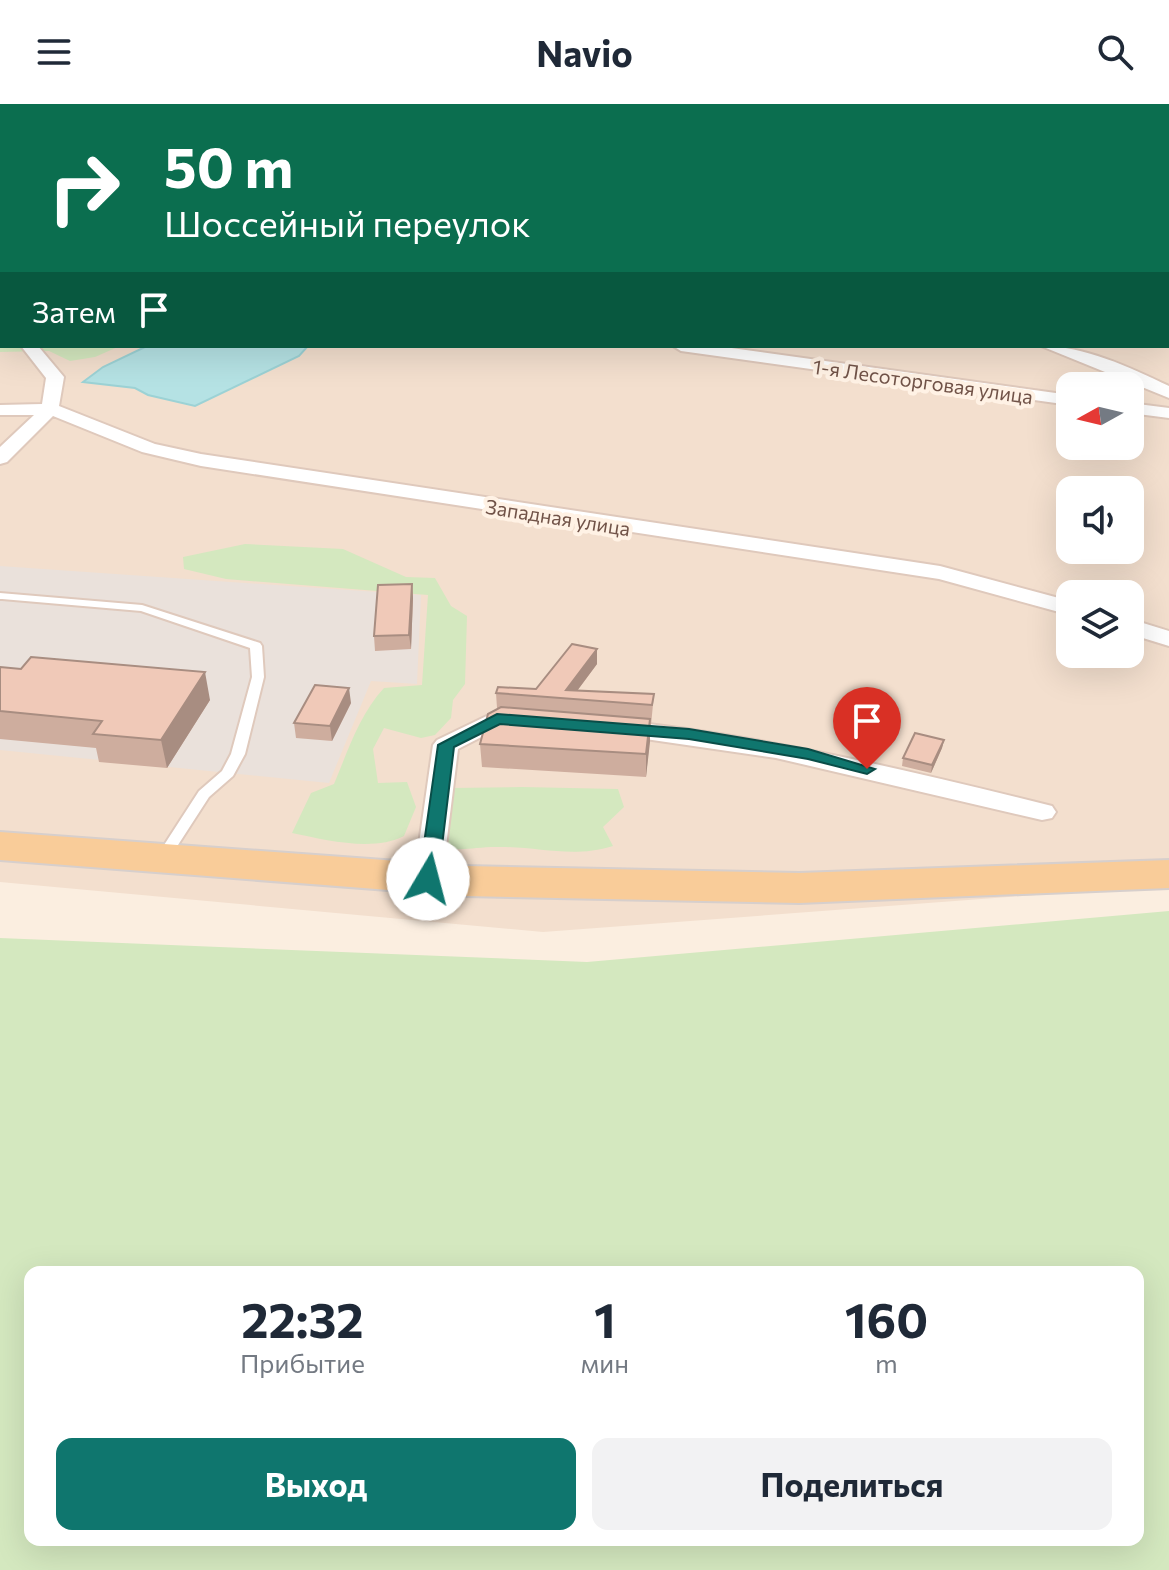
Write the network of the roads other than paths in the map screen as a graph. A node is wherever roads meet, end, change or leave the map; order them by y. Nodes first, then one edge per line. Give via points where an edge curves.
1 (31, 348) edge
2 (695, 348) edge
3 (1055, 348) edge
4 (1169, 393) edge
5 (1056, 398) edge
6 (50, 409) junction
7 (0, 410) edge
8 (1144, 410) edge
9 (1169, 413) edge
10 (0, 458) edge
11 (2, 596) edge
12 (1056, 604) edge
13 (1144, 631) edge
14 (1169, 639) edge
15 (545, 723) edge
16 (592, 727) edge
17 (1042, 812) dead end
18 (0, 846) edge
19 (162, 860) junction
20 (1169, 874) edge
21 (428, 879) junction

1 - 6 street via 55,377
2 - 5 street, 1-я Лесоторговая улица
3 - 4 street
6 - 7 street
6 - 10 street
6 - 12 street, Западная улица via 149,448 201,460 940,573
8 - 9 street
11 - 19 lane via 142,608 256,646 258,677 238,754 228,773 204,794
13 - 14 street
15 - 21 street via 497,719 446,745
16 - 17 street via 689,734 808,754
18 - 19 main road
19 - 21 main road
20 - 21 main road via 799,888

